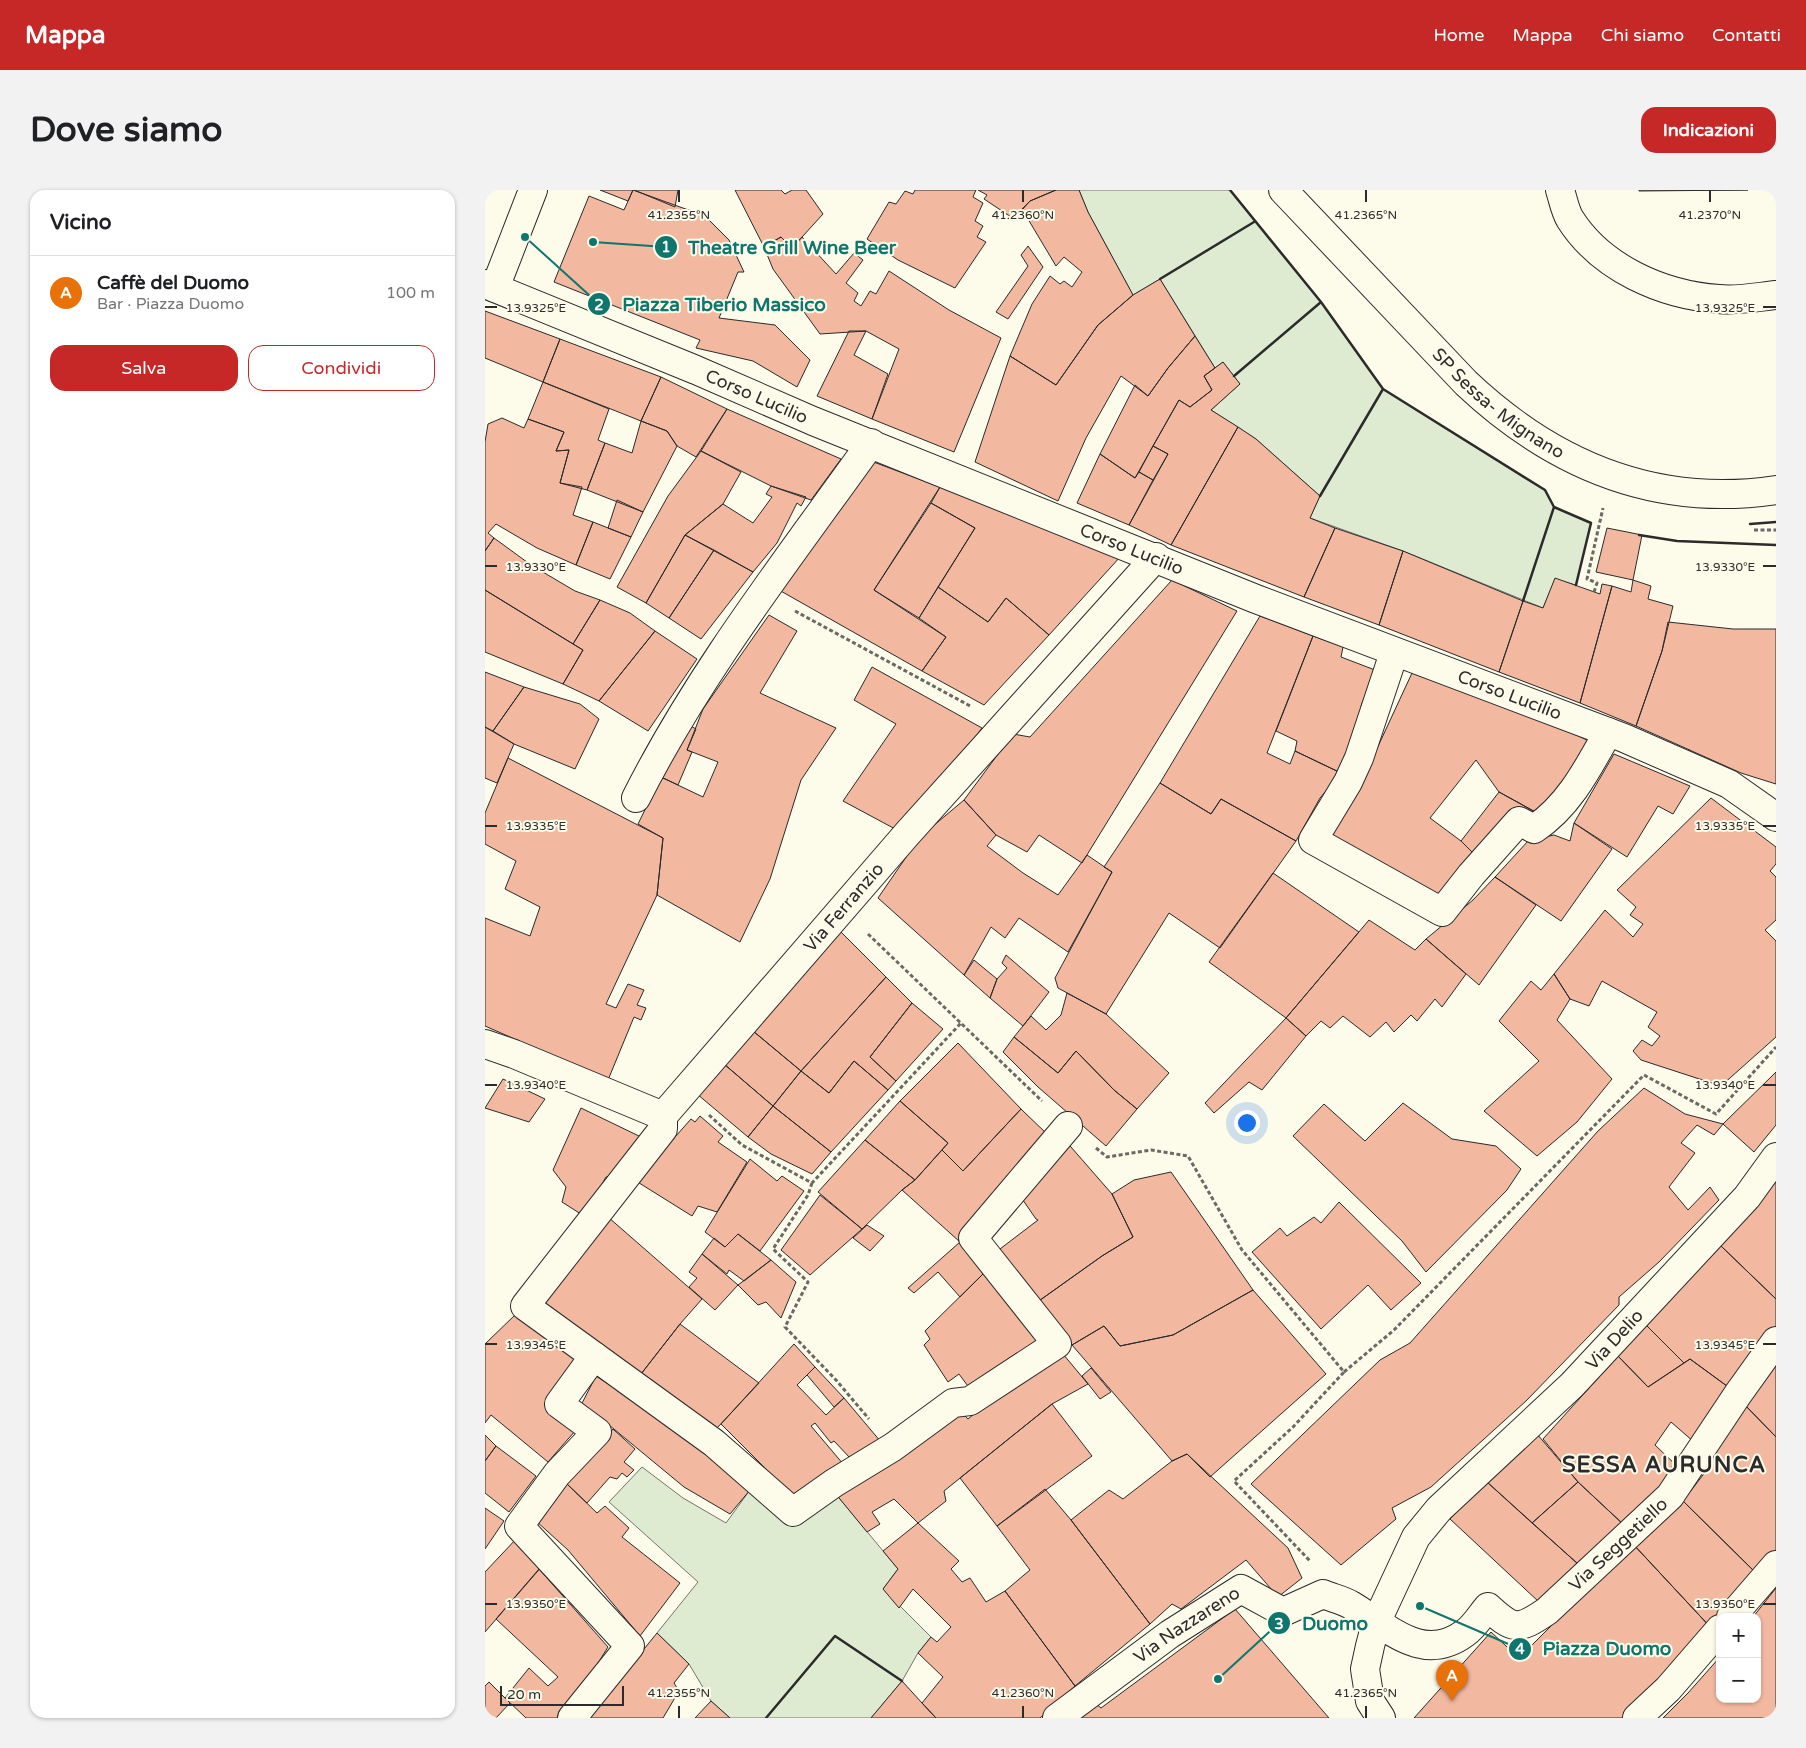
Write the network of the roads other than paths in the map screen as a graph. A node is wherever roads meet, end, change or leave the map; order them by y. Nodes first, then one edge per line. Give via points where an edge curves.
1 (533, 190) edge
2 (1283, 190) edge
3 (1560, 190) edge
4 (490, 286) edge
5 (1776, 295) edge
6 (871, 442) junction
7 (1776, 490) edge
8 (1156, 557) junction
9 (1394, 652) junction
10 (1608, 732) junction
11 (636, 798) dead end
12 (1776, 817) edge
13 (485, 1044) edge
14 (663, 1116) junction
15 (1068, 1126) road end
16 (1776, 1157) edge
17 (1776, 1342) edge
18 (594, 1356) junction
19 (1775, 1568) edge
20 (1735, 1613) edge
21 (1377, 1623) junction
22 (1716, 1635) edge
23 (572, 1718) edge
24 (1057, 1718) edge
25 (1381, 1718) edge
26 (1637, 1718) edge

1 - 4 street
2 - 7 street, SP Sessa- Mignano via 1488,404 1550,448 1611,476 1644,486 1709,494
3 - 5 street via 1569,218 1586,239 1620,269 1673,291 1720,299
4 - 6 street, Corso Lucilio via 813,421
6 - 8 street, Corso Lucilio
6 - 11 street via 764,593 662,746
8 - 9 street, Corso Lucilio
8 - 14 street, Via Ferranzio via 907,834
9 - 10 street, Corso Lucilio
9 - 10 street via 1359,758 1313,840 1442,912 1519,820 1534,829 1551,818 1582,779
10 - 12 street, Corso Lucilio via 1729,784
13 - 14 street
14 - 18 street, Via Ferranzio via 663,1129 525,1306
15 - 18 street via 973,1238 1057,1344 971,1401 953,1403 893,1447 793,1512 713,1443
16 - 21 street, Via Delio via 1747,1197 1572,1385 1439,1509 1416,1537
17 - 21 street, Via Seggetiello via 1671,1496 1547,1611 1528,1624 1518,1626 1507,1624 1488,1607 1467,1632 1441,1644 1409,1642
18 - 23 street via 559,1404 597,1432 557,1474 519,1526 630,1646
19 - 20 street
21 - 24 street, Via Nazzareno via 1351,1605 1323,1594 1283,1612 1241,1589 1170,1634
21 - 25 street, Via Delio via 1365,1670 1370,1701
22 - 26 street via 1668,1689

